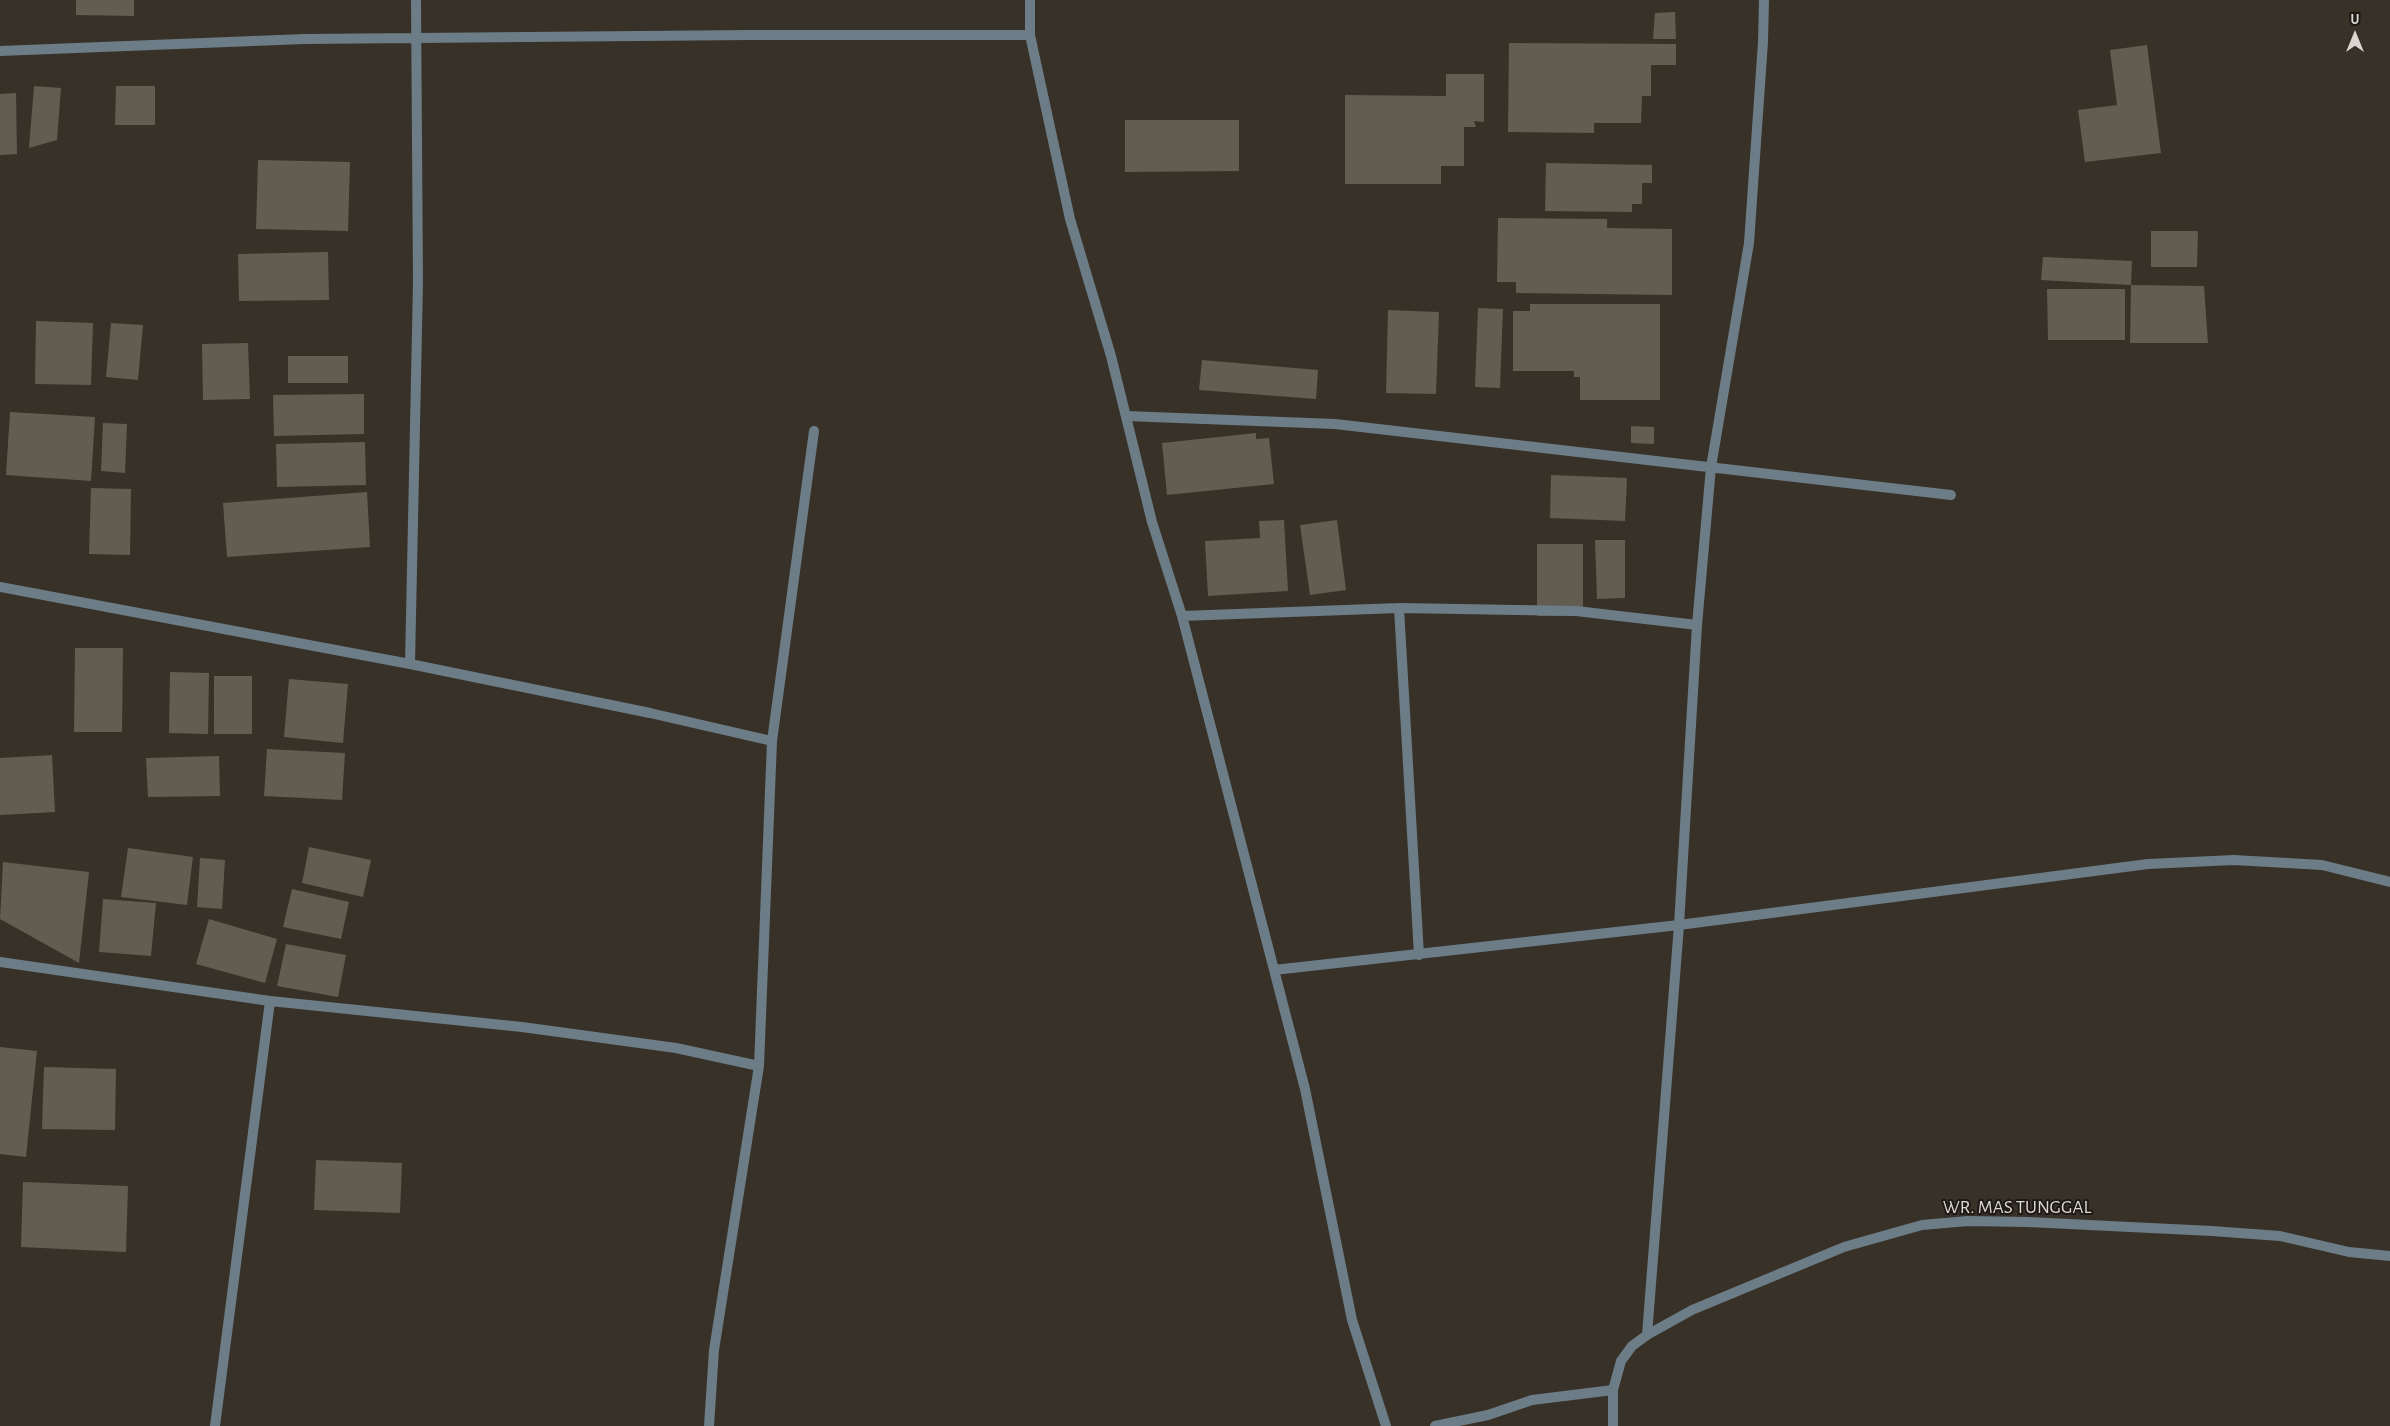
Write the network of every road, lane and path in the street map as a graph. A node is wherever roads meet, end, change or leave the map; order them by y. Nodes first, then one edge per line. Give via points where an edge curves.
1 (416, 0) edge
2 (1030, 0) edge
3 (1764, 0) edge
4 (1030, 35) junction
5 (416, 39) junction
6 (0, 51) edge
7 (1126, 416) junction
8 (814, 430) dead end
9 (1711, 467) junction
10 (1951, 495) dead end
11 (0, 587) edge
12 (1399, 608) junction
13 (1182, 616) junction
14 (1697, 625) junction
15 (410, 664) junction
16 (772, 742) junction
17 (2390, 882) edge
18 (1679, 925) junction
19 (1419, 955) junction
20 (0, 962) edge
21 (1274, 970) junction
22 (270, 1001) junction
23 (759, 1066) junction
24 (2390, 1256) edge
25 (1647, 1335) junction
26 (1614, 1390) junction
27 (215, 1426) edge
28 (709, 1426) edge
29 (1386, 1426) edge
30 (1435, 1426) edge
31 (1613, 1426) edge

1 - 5 street
2 - 4 street
3 - 9 street via 1750,243
4 - 5 street
4 - 7 street via 1070,220
5 - 6 street via 304,39
5 - 15 street via 418,282
7 - 9 street via 1335,424
7 - 13 street via 1152,522
8 - 16 street
9 - 10 street
9 - 14 street
11 - 15 street
12 - 13 street
12 - 14 street via 1576,611
12 - 19 street
13 - 21 street
14 - 18 street
15 - 16 street via 650,713
16 - 23 street
17 - 18 street via 2322,865 2234,860 2148,864
18 - 19 street
18 - 25 street
19 - 21 street
20 - 22 street
21 - 29 street via 1304,1089 1352,1320
22 - 23 street via 522,1027 676,1048
22 - 27 street
23 - 28 street via 714,1350
24 - 25 street, WR. MAS TUNGGAL via 2349,1252 2280,1236 2212,1231 2028,1222 1968,1221 1922,1225 1844,1246 1692,1310
25 - 26 street, WR. MAS TUNGGAL via 1632,1346 1621,1362
26 - 30 street via 1532,1400 1488,1415
26 - 31 street, WR. MAS TUNGGAL

